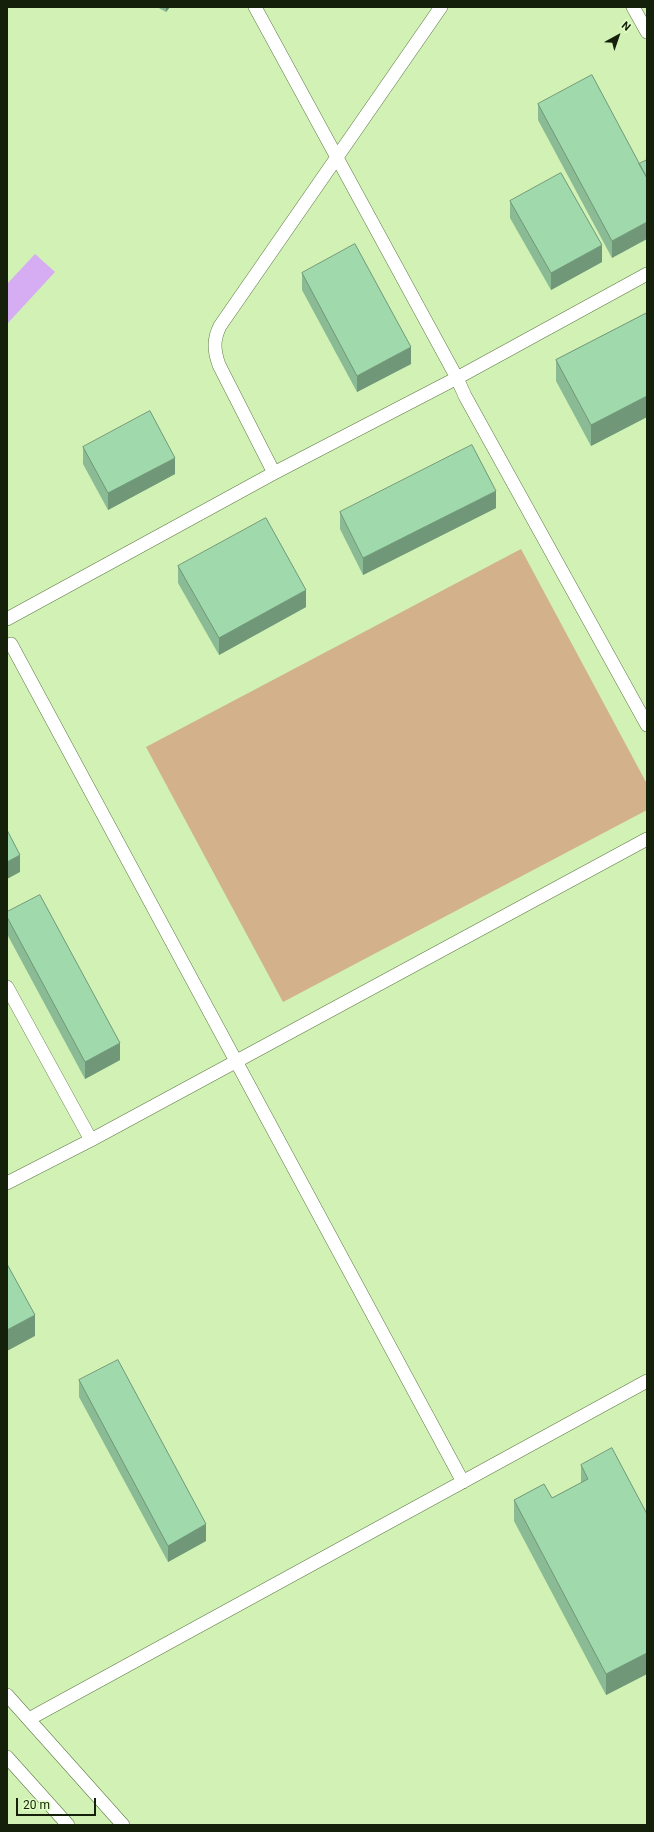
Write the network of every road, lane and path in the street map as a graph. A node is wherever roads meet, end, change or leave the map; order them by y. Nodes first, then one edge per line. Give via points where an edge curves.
1 (255, 7) edge
2 (441, 7) edge
3 (633, 7) edge
4 (647, 32) edge
5 (337, 159) junction
6 (647, 274) edge
7 (457, 378) junction
8 (274, 473) junction
9 (7, 619) edge
10 (11, 644) dead end
11 (647, 725) edge
12 (647, 839) edge
13 (7, 987) edge
14 (234, 1061) junction
15 (91, 1140) junction
16 (7, 1183) edge
17 (647, 1381) edge
18 (463, 1482) junction
19 (7, 1695) edge
20 (29, 1719) junction
21 (7, 1757) edge
22 (68, 1825) edge
23 (123, 1825) edge

1 - 5 lane
2 - 5 lane
3 - 4 lane
5 - 7 lane
5 - 8 lane via 216,334 215,354 219,365
6 - 7 lane
7 - 8 lane
7 - 11 lane via 464,396
8 - 9 lane
10 - 14 lane
12 - 14 lane
13 - 15 lane
14 - 15 lane
14 - 18 lane
15 - 16 lane
17 - 18 lane
18 - 20 lane
19 - 20 lane
20 - 23 lane
21 - 22 lane

